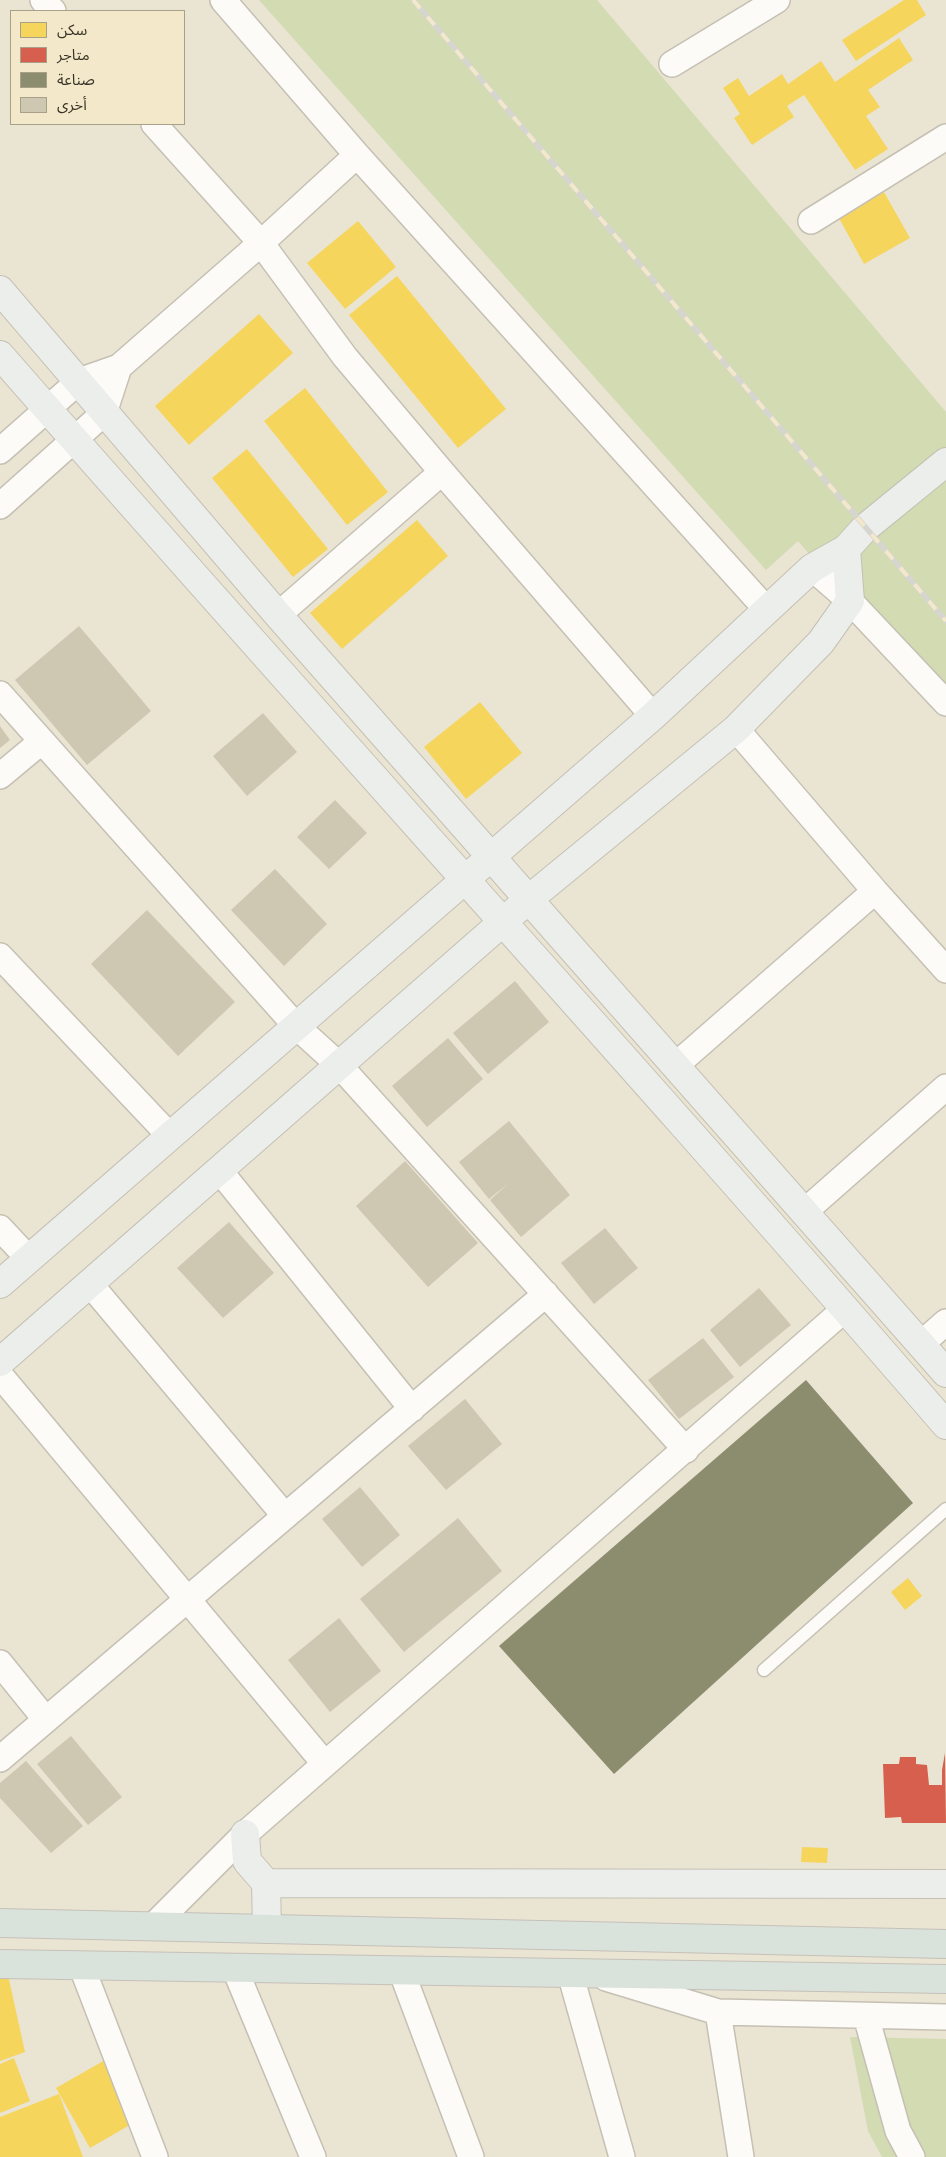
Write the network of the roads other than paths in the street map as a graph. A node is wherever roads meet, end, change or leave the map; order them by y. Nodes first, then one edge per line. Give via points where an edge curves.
1 (43, 0) edge
2 (223, 0) edge
3 (777, 0) edge
4 (52, 10) edge
5 (672, 64) dead end
6 (155, 125) edge
7 (946, 137) edge
8 (357, 155) junction
9 (811, 221) dead end
10 (261, 243) junction
11 (0, 290) edge
12 (0, 354) edge
13 (119, 367) junction
14 (79, 382) junction
15 (48, 409) junction
16 (104, 413) junction
17 (74, 441) junction
18 (0, 451) edge
19 (946, 462) edge
20 (442, 472) junction
21 (0, 506) edge
22 (846, 549) junction
23 (812, 568) junction
24 (850, 601) junction
25 (767, 610) junction
26 (278, 615) junction
27 (0, 694) edge
28 (946, 703) edge
29 (653, 716) junction
30 (736, 729) junction
31 (42, 741) junction
32 (0, 776) edge
33 (491, 857) junction
34 (466, 879) junction
35 (875, 891) junction
36 (529, 899) junction
37 (504, 921) junction
38 (0, 956) edge
39 (946, 970) edge
40 (296, 1026) junction
41 (339, 1065) junction
42 (676, 1065) junction
43 (946, 1087) edge
44 (170, 1136) junction
45 (219, 1170) junction
46 (804, 1212) junction
47 (0, 1228) edge
48 (29, 1260) junction
49 (0, 1284) edge
50 (90, 1284) junction
51 (546, 1294) junction
52 (845, 1309) junction
53 (946, 1322) edge
54 (921, 1344) junction
55 (0, 1362) edge
56 (946, 1373) edge
57 (0, 1375) edge
58 (412, 1409) junction
59 (946, 1426) edge
60 (686, 1450) junction
61 (946, 1509) edge
62 (285, 1516) junction
63 (188, 1599) junction
64 (0, 1663) edge
65 (764, 1670) dead end
66 (46, 1720) junction
67 (0, 1759) edge
68 (325, 1764) junction
69 (245, 1834) junction
70 (266, 1883) junction
71 (946, 1884) edge
72 (0, 1923) edge
73 (153, 1926) junction
74 (267, 1929) junction
75 (946, 1944) edge
76 (0, 1964) edge
77 (81, 1965) junction
78 (234, 1967) junction
79 (401, 1970) junction
80 (580, 1973) junction
81 (946, 1980) edge
82 (718, 2012) junction
83 (866, 2016) junction
84 (946, 2017) edge
85 (155, 2157) edge
86 (313, 2157) edge
87 (471, 2157) edge
88 (622, 2157) edge
89 (741, 2157) edge
90 (912, 2157) edge

1 - 4 street
2 - 8 street
3 - 5 street
6 - 10 street
7 - 9 street
8 - 10 street
8 - 25 street
10 - 13 street
10 - 20 street via 345,357
11 - 14 main road
12 - 15 main road
13 - 14 street
13 - 16 street
14 - 15 street
14 - 16 main road
15 - 17 main road
15 - 18 street
16 - 17 street
16 - 26 main road
17 - 21 street
17 - 34 main road
19 - 22 main road via 865,528
20 - 26 street
20 - 29 street
22 - 23 main road
22 - 24 main road
23 - 24 street
23 - 25 main road
24 - 28 street
24 - 30 main road via 821,642
25 - 29 main road
26 - 33 main road
27 - 31 street
29 - 33 main road
30 - 35 street
30 - 36 main road
31 - 32 street
31 - 40 street
33 - 34 main road
33 - 36 main road
34 - 37 main road
34 - 40 main road
35 - 39 street
35 - 42 street
36 - 37 main road
36 - 42 main road
37 - 41 main road
37 - 52 main road
38 - 44 street
40 - 41 street
40 - 44 main road
41 - 45 main road
41 - 51 street
42 - 46 main road
43 - 46 street
44 - 48 main road
45 - 50 main road
45 - 58 street
46 - 54 main road
47 - 48 street
48 - 49 main road
50 - 55 main road
50 - 62 street
51 - 58 street
51 - 60 street
52 - 59 main road
52 - 60 street
53 - 54 street
54 - 56 main road
57 - 63 street
58 - 62 street
60 - 68 street
61 - 65 lane
62 - 63 street
63 - 66 street
63 - 68 street
64 - 66 street
66 - 67 street
68 - 69 street
69 - 70 main road via 248,1861
69 - 73 street
70 - 71 main road
70 - 74 main road
72 - 73 main road
73 - 74 main road
74 - 75 main road
76 - 77 main road
77 - 78 main road
77 - 85 street
78 - 79 main road
78 - 86 street
79 - 80 main road
79 - 87 street
80 - 81 main road
80 - 82 street
80 - 88 street
82 - 83 street
82 - 89 street
83 - 84 street
83 - 90 street via 898,2131

